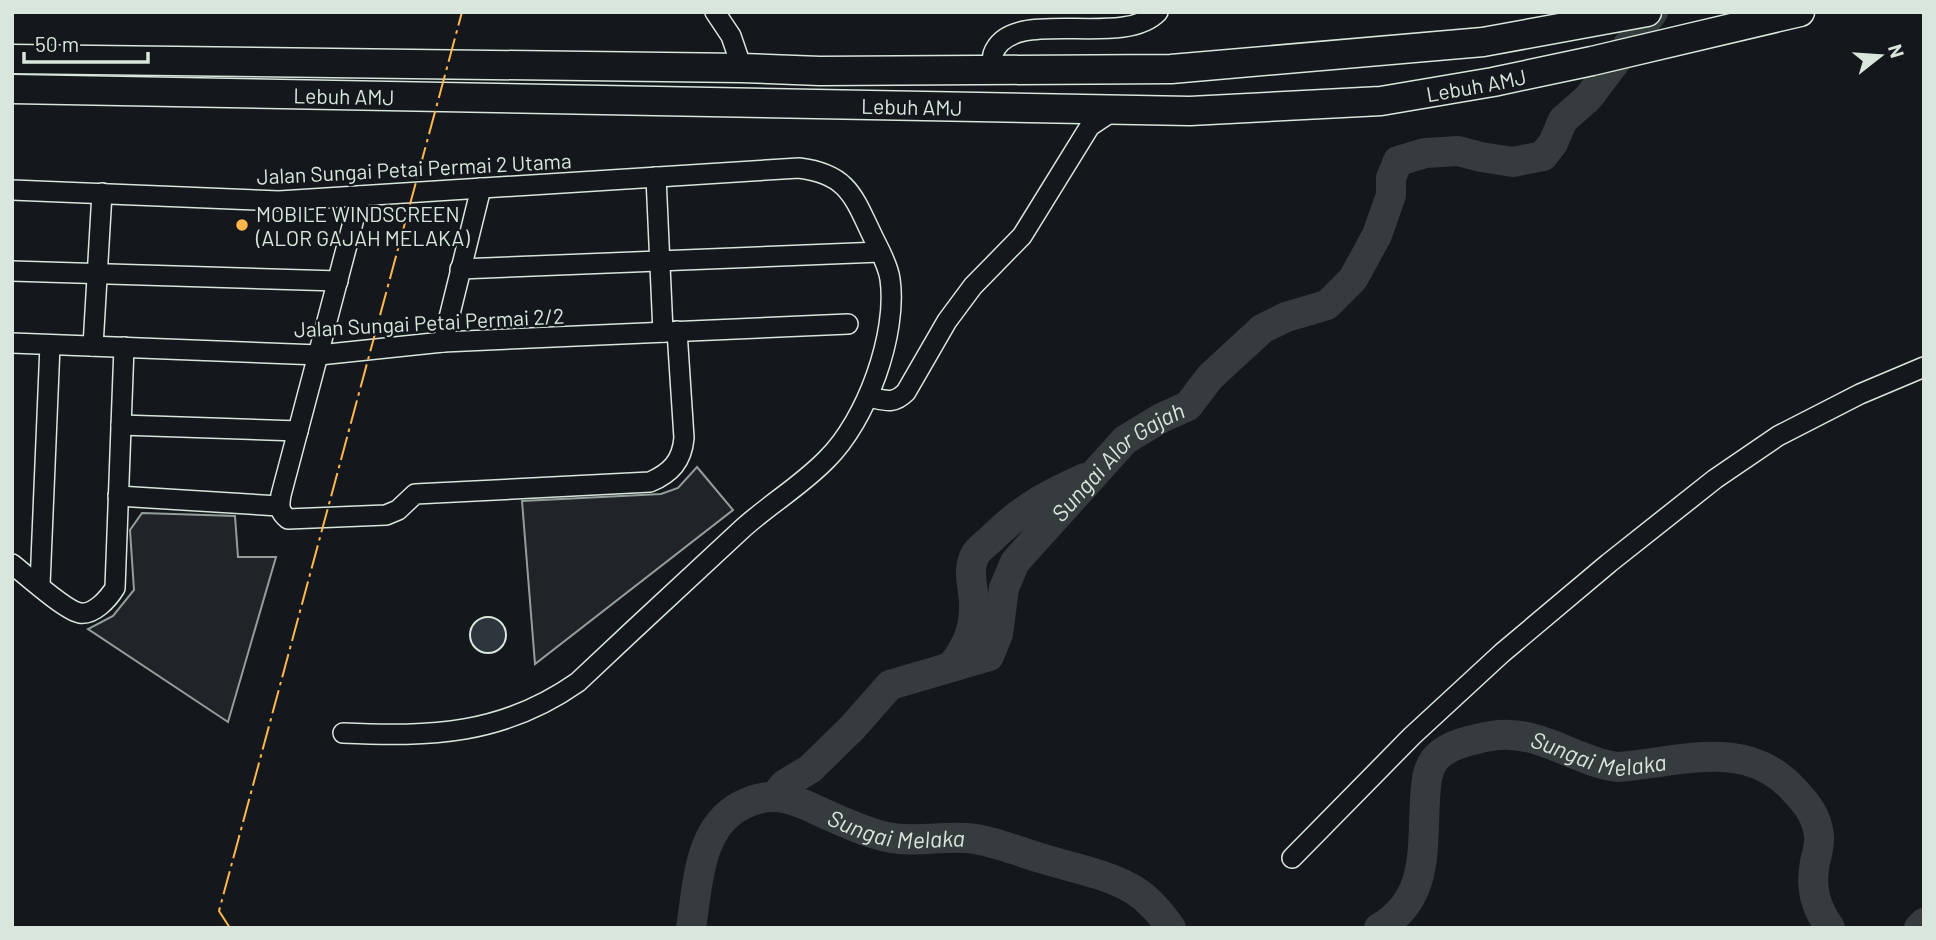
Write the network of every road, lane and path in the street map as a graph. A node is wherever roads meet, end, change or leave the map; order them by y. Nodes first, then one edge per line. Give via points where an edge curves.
1 (715, 12) edge
2 (1158, 12) edge
3 (1647, 12) edge
4 (1800, 12) edge
5 (1049, 20) edge
6 (12, 59) edge
7 (742, 68) junction
8 (991, 70) junction
9 (12, 89) edge
10 (1115, 109) junction
11 (656, 177) junction
12 (481, 188) junction
13 (12, 190) edge
14 (102, 193) junction
15 (360, 196) junction
16 (880, 252) junction
17 (660, 261) junction
18 (460, 268) junction
19 (12, 271) edge
20 (97, 273) junction
21 (338, 281) junction
22 (848, 324) dead end
23 (670, 332) junction
24 (443, 342) junction
25 (12, 344) edge
26 (50, 345) junction
27 (93, 346) junction
28 (124, 347) junction
29 (319, 355) junction
30 (1924, 367) edge
31 (869, 397) junction
32 (121, 425) junction
33 (298, 431) junction
34 (118, 496) junction
35 (279, 506) junction
36 (12, 564) edge
37 (40, 586) junction
38 (343, 733) dead end
39 (1292, 858) dead end

1 - 7 street
2 - 5 street via 1134,26 1115,29
3 - 8 highway, Lebuh AMJ via 1483,41 1171,69
4 - 10 highway, Lebuh AMJ via 1592,61 1381,101 1190,111
5 - 8 street via 1001,42 993,53
6 - 7 highway, Lebuh AMJ
7 - 8 highway, Lebuh AMJ
9 - 10 highway, Lebuh AMJ
10 - 31 street via 1090,126 1022,236 973,286 947,321 906,392 898,400
11 - 12 street, Jalan Sungai Petai Permai 2 Utama
11 - 16 street, Jalan Sungai Petai Permai 2 Utama via 818,170 848,189
11 - 17 street
12 - 15 street, Jalan Sungai Petai Permai 2 Utama
12 - 18 street
13 - 14 street, Jalan Sungai Petai Permai 2 Utama
14 - 15 street, Jalan Sungai Petai Permai 2 Utama via 279,201
14 - 20 street
15 - 21 street
16 - 17 street
16 - 31 street via 890,276 891,295 883,353
17 - 18 street
17 - 23 street
18 - 24 street
19 - 20 street
20 - 21 street
20 - 27 street
21 - 29 street
22 - 23 street, Jalan Sungai Petai Permai 2/2
23 - 24 street, Jalan Sungai Petai Permai 2/2
23 - 35 street via 684,438 683,453 665,476 650,482 415,494 386,515 288,519
24 - 29 street, Jalan Sungai Petai Permai 2/2
25 - 26 street, Jalan Sungai Petai Permai 2/2
26 - 27 street, Jalan Sungai Petai Permai 2/2
26 - 37 street
27 - 28 street, Jalan Sungai Petai Permai 2/2
28 - 29 street, Jalan Sungai Petai Permai 2/2
28 - 32 street
29 - 33 street
30 - 39 street via 1778,436 1714,479 1502,653
31 - 38 street via 851,431 828,458 762,511 556,698 503,720 437,734
32 - 33 street
32 - 34 street
33 - 35 street
34 - 35 street
34 - 37 street via 115,588 109,597 90,612 79,613
36 - 37 street

